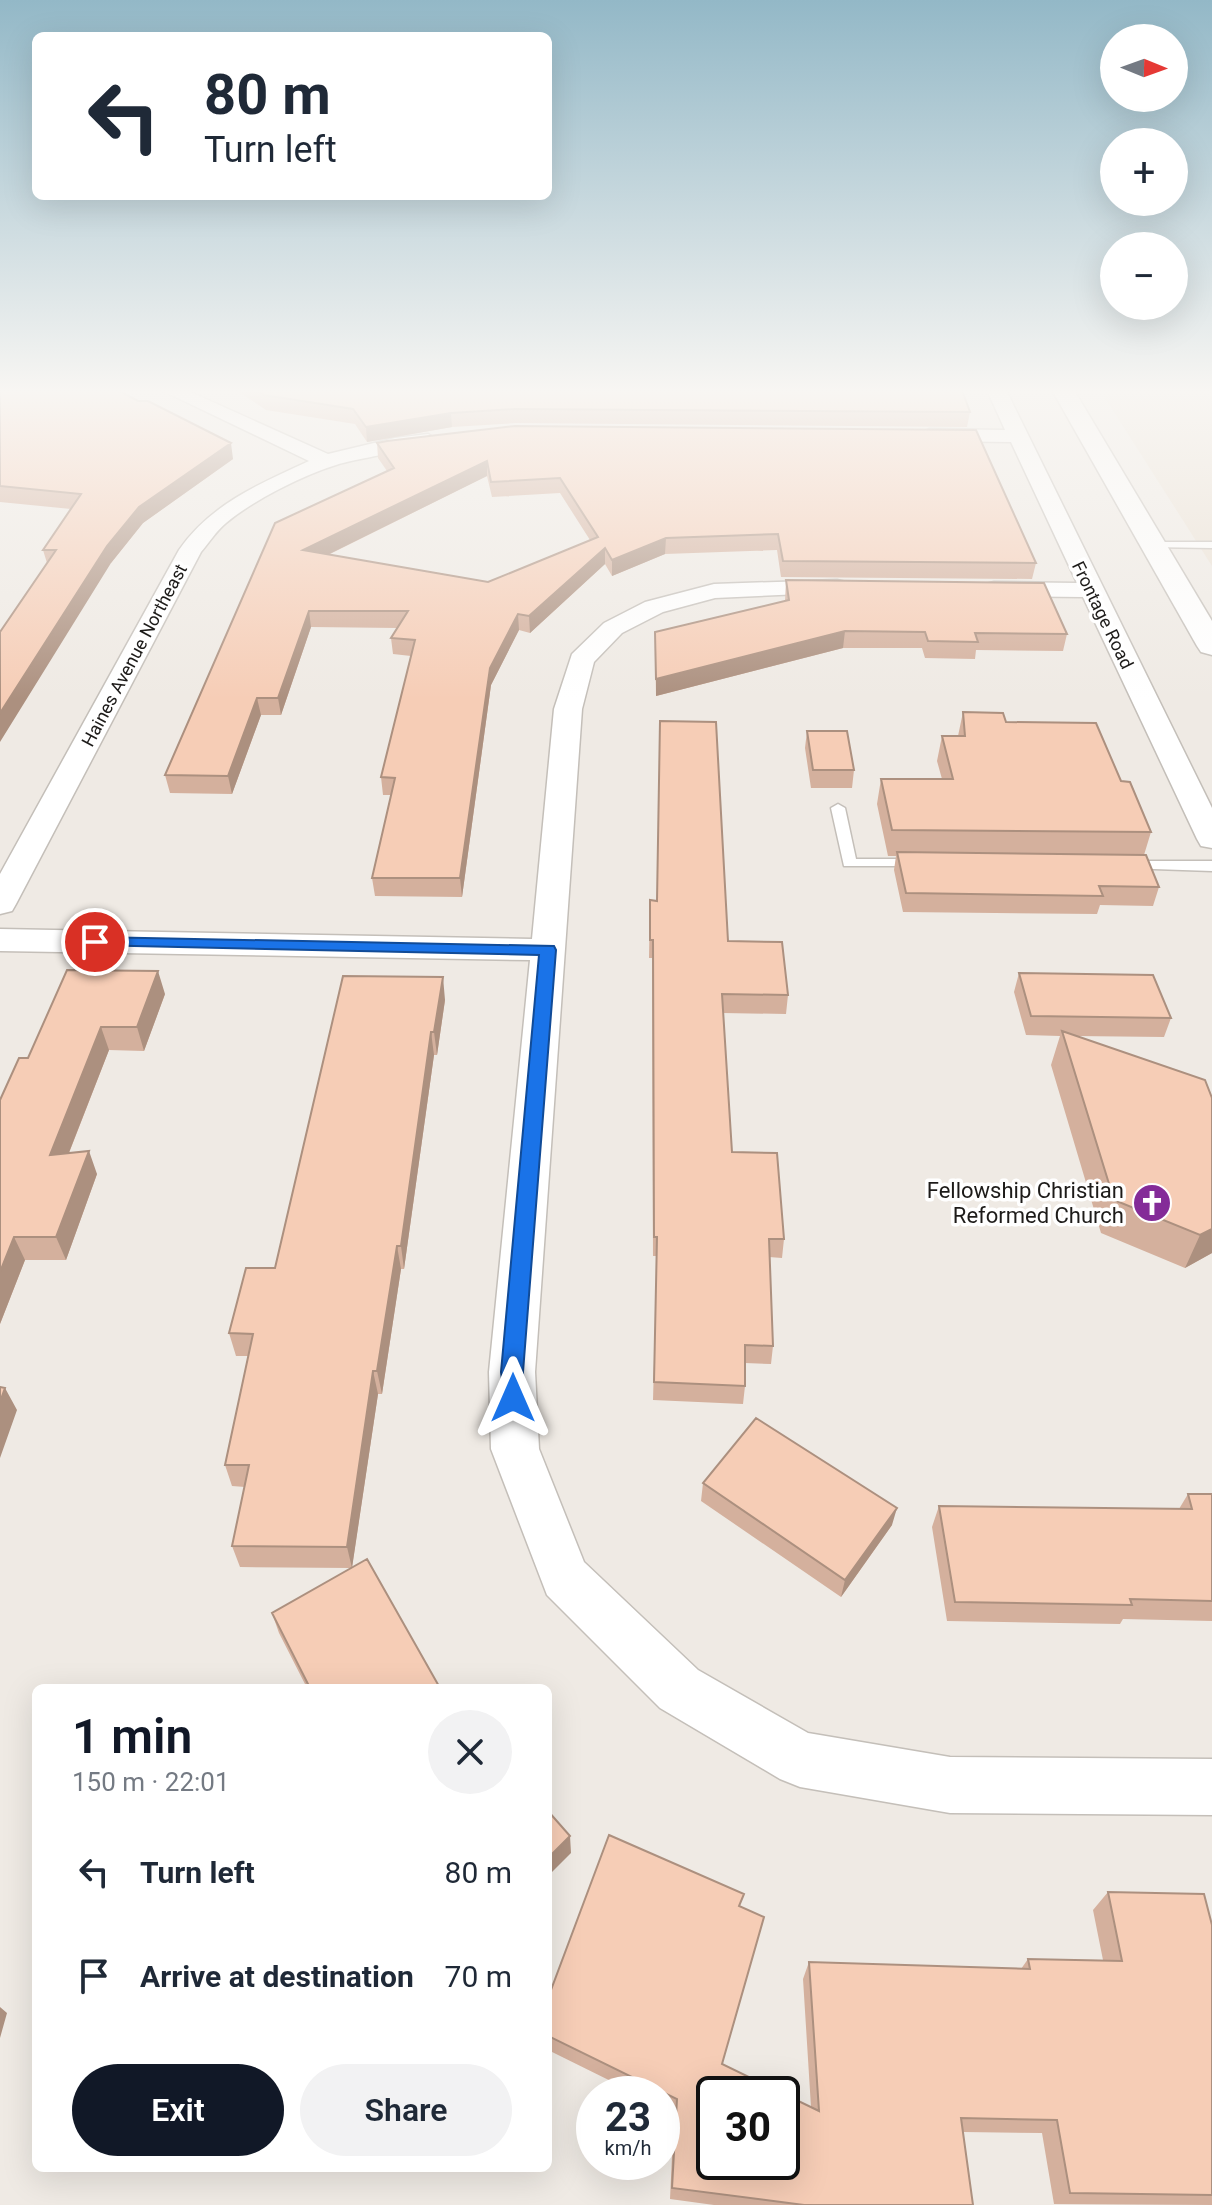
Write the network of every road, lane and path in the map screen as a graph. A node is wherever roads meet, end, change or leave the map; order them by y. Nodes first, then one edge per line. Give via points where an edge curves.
1 (258, 493) edge
2 (1045, 493) edge
3 (1123, 493) edge
4 (1153, 545) junction
5 (1212, 545) edge
6 (866, 588) edge
7 (974, 589) edge
8 (1090, 590) junction
9 (1212, 646) edge
10 (838, 808) dead end
11 (1212, 839) edge
12 (928, 863) edge
13 (1119, 865) edge
14 (1212, 866) edge
15 (0, 904) edge
16 (0, 940) edge
17 (548, 950) junction
18 (1212, 1787) edge

1 - 15 street, Haines Avenue Northeast via 217,519 191,550
2 - 8 street, Frontage Road
3 - 4 street
4 - 5 lane
4 - 9 street
6 - 17 street via 714,591 654,607 613,628 581,660 568,709
7 - 8 street
8 - 11 street, Frontage Road
10 - 12 lane via 849,863
13 - 14 lane
16 - 17 street
17 - 18 street via 512,1372 515,1449 565,1578 679,1689 800,1759 950,1785

